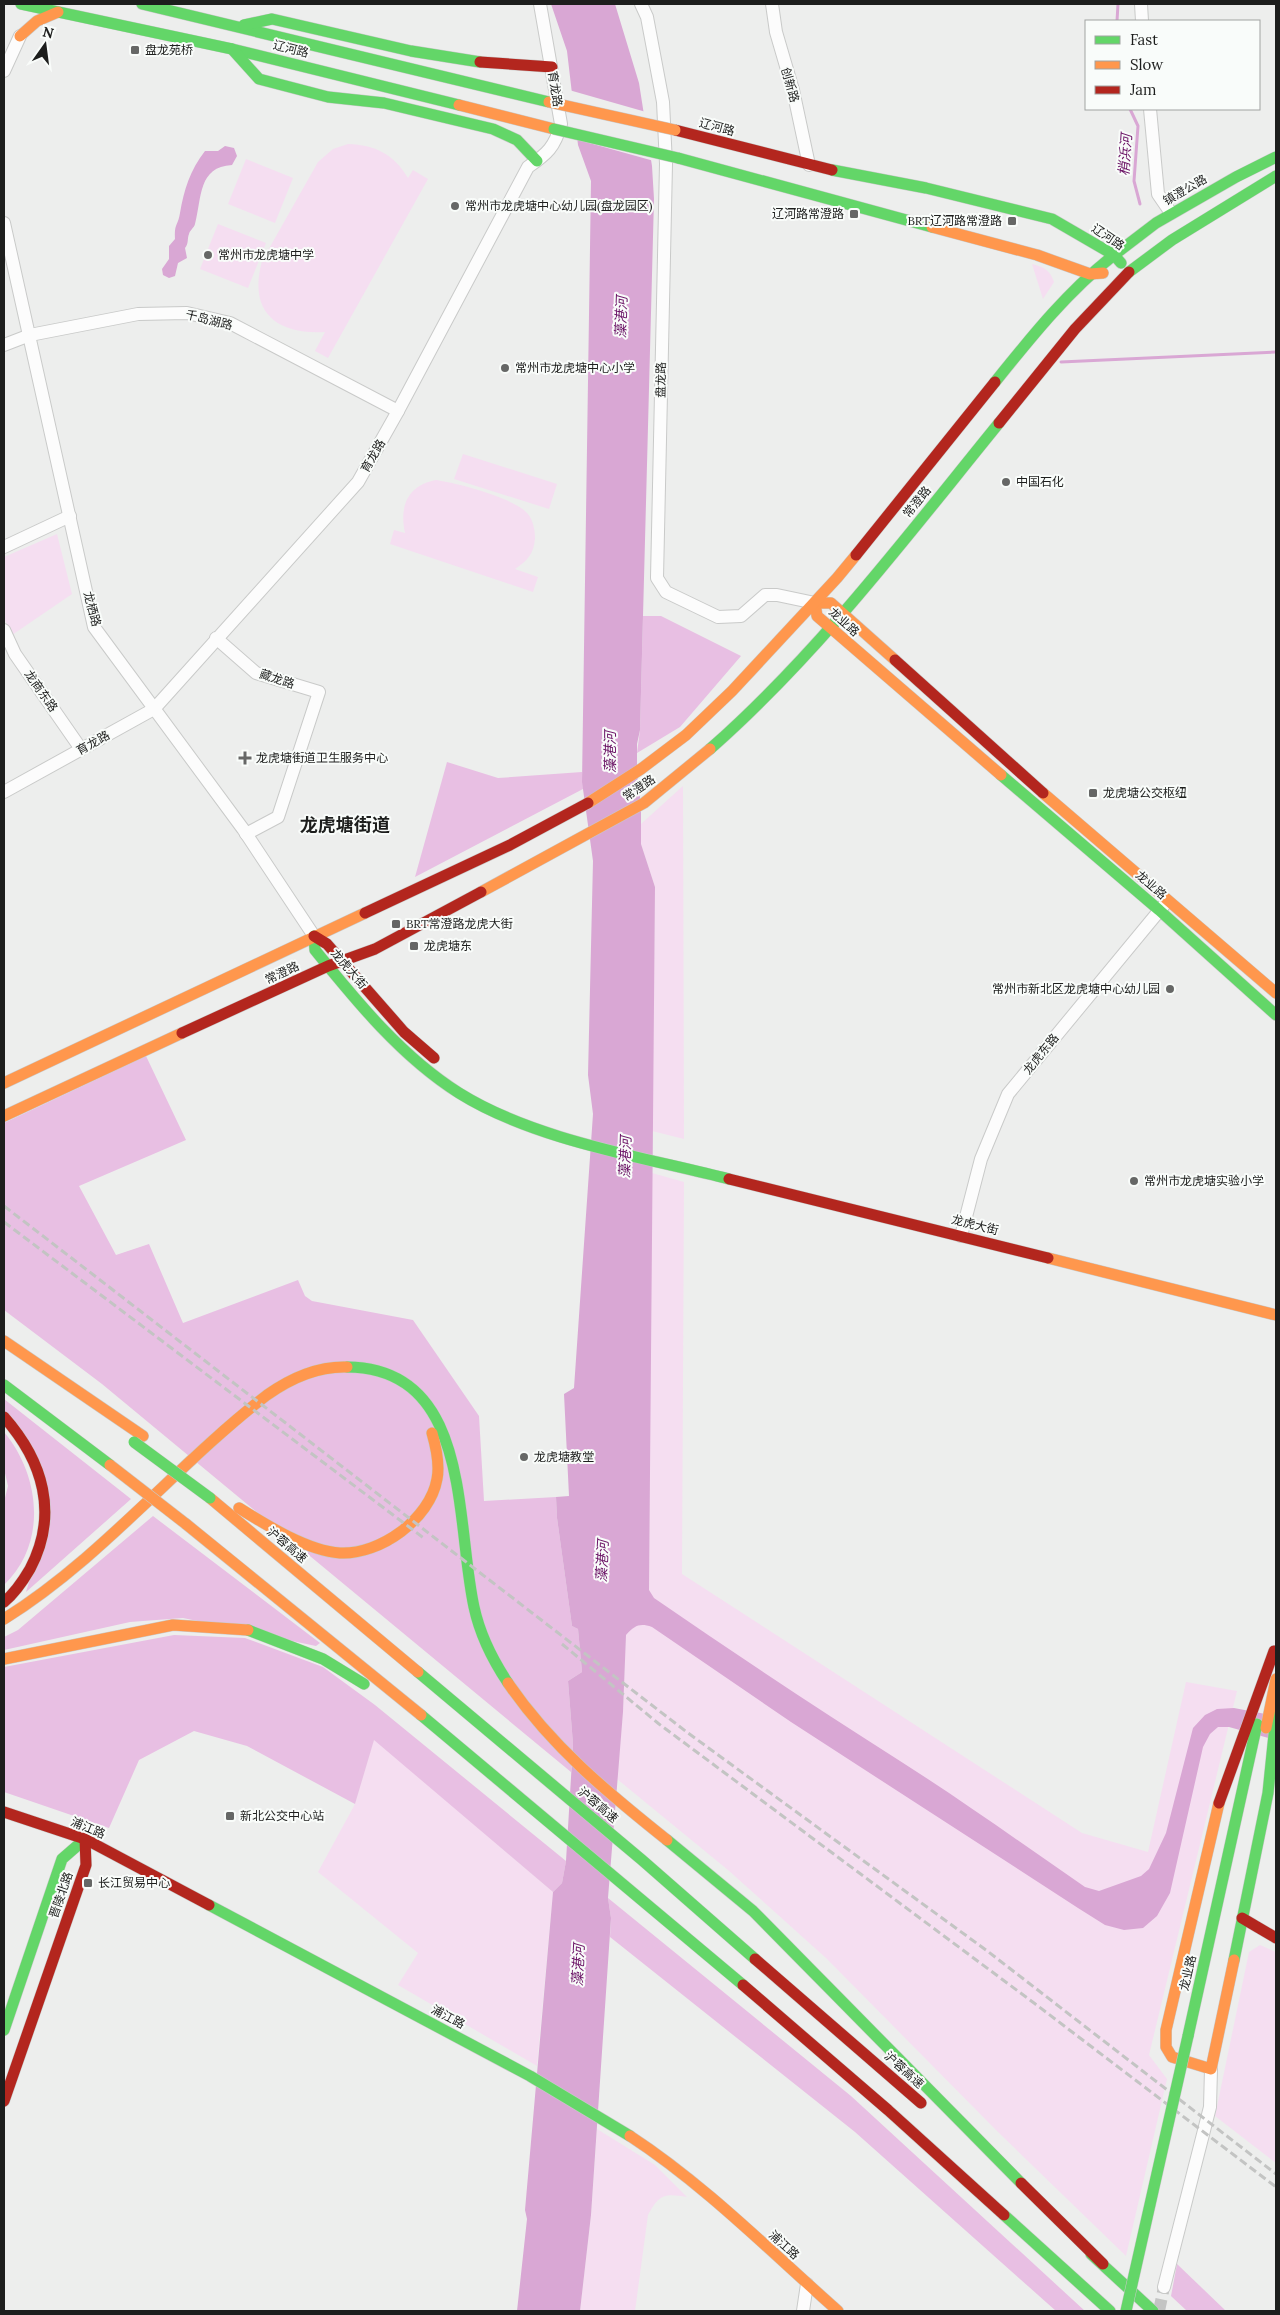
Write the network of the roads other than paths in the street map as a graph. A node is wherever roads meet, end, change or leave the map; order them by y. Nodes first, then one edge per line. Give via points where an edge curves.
1 (8, 4) edge
2 (21, 4) edge
3 (142, 4) edge
4 (540, 4) edge
5 (641, 4) edge
6 (772, 4) edge
7 (1141, 4) edge
8 (58, 12) junction
9 (1142, 20) edge
10 (239, 26) junction
11 (20, 36) junction
12 (232, 48) junction
13 (552, 67) junction
14 (4, 71) edge
15 (1150, 110) edge
16 (1276, 157) edge
17 (537, 161) junction
18 (809, 166) junction
19 (1276, 176) edge
20 (1171, 213) junction
21 (4, 223) edge
22 (1036, 255) junction
23 (1114, 255) junction
24 (8, 268) edge
25 (1130, 272) junction
26 (1090, 274) junction
27 (1054, 311) junction
28 (30, 334) junction
29 (4, 345) edge
30 (398, 411) junction
31 (70, 516) junction
32 (4, 547) edge
33 (816, 603) junction
34 (844, 614) junction
35 (831, 629) junction
36 (4, 630) edge
37 (216, 638) junction
38 (154, 708) junction
39 (81, 749) junction
40 (4, 792) edge
41 (246, 834) junction
42 (1169, 900) junction
43 (1159, 910) junction
44 (314, 936) junction
45 (342, 962) junction
46 (328, 966) junction
47 (1276, 993) edge
48 (1276, 1015) edge
49 (4, 1083) edge
50 (4, 1116) edge
51 (561, 1124) dead end
52 (669, 1158) junction
53 (906, 1211) dead end
54 (963, 1227) junction
55 (1258, 1298) dead end
56 (1276, 1303) edge
57 (1276, 1315) edge
58 (4, 1341) edge
59 (4, 1345) edge
60 (4, 1385) edge
61 (4, 1417) edge
62 (244, 1429) dead end
63 (138, 1439) junction
64 (229, 1442) dead end
65 (214, 1496) junction
66 (4, 1602) edge
67 (4, 1619) edge
68 (4, 1631) edge
69 (1275, 1646) edge
70 (4, 1659) edge
71 (1276, 1679) edge
72 (1265, 1709) edge
73 (1262, 1746) junction
74 (4, 1812) edge
75 (546, 1822) junction
76 (85, 1839) junction
77 (1242, 1918) junction
78 (1276, 1938) edge
79 (4, 2030) edge
80 (1193, 2038) junction
81 (1211, 2069) junction
82 (4, 2101) edge
83 (932, 2112) dead end
84 (954, 2132) dead end
85 (1103, 2264) junction
86 (808, 2284) junction
87 (1164, 2287) tunnel mouth
88 (803, 2311) edge
89 (838, 2311) edge
90 (1110, 2311) edge
91 (1126, 2311) edge
92 (1138, 2311) edge
93 (1153, 2311) edge

1 - 11 main road via 18,12
2 - 8 main road, 辽河路
3 - 10 main road, 辽河路
4 - 13 street, 育龙路
5 - 33 street, 盘龙路 via 647,17 663,102 666,164 656,578 666,592 718,617 741,616 765,595
6 - 18 street, 创新路
7 - 9 street
8 - 11 main road via 40,18
8 - 12 main road, 辽河路
10 - 13 main road via 272,19 457,59 511,67
10 - 18 main road, 辽河路, bridge via 675,130
11 - 14 street
12 - 17 main road via 259,79 328,97 384,103 493,129 517,140
12 - 22 main road, 辽河路, bridge via 678,158
13 - 17 street, 育龙路 via 561,124 557,141
15 - 20 street via 1158,194
16 - 20 main road, 镇澄公路
17 - 30 street, 育龙路 via 528,167
18 - 23 main road, 辽河路 via 926,188 1052,218
19 - 25 main road via 1172,240
20 - 23 main road, 镇澄公路
21 - 24 street, 龙栖路
22 - 26 main road
22 - 27 main road via 1059,266 1067,279 1066,292
23 - 25 main road, 辽河路
23 - 26 main road, 常澄路
24 - 28 street, 龙栖路
25 - 26 main road
25 - 34 main road, 常澄路 via 1076,328
26 - 27 main road, 常澄路
27 - 33 main road, 常澄路
28 - 29 street, 千岛湖路
28 - 30 street, 千岛湖路 via 138,314 187,313 230,323
28 - 31 street, 龙栖路
30 - 37 street, 育龙路 via 358,482
31 - 32 street
31 - 38 street, 龙栖路 via 94,627
33 - 34 main road, 龙业路 via 831,603
33 - 35 main road, 龙业路 via 817,616
33 - 44 main road, 常澄路 via 686,735 641,770 510,845
34 - 35 main road, 常澄路
34 - 42 main road, 龙业路 via 1023,775
35 - 43 main road, 龙业路
35 - 45 main road, 常澄路 via 748,716 644,803 375,949
36 - 39 street, 龙商东路 via 15,654
37 - 38 street, 育龙路
37 - 41 street, 藏龙路 via 256,673 319,692 278,817
38 - 39 street, 育龙路
38 - 41 street, 龙栖路
39 - 40 street, 育龙路
41 - 44 street, 龙栖路
42 - 43 street, 龙虎东路
42 - 47 main road, 龙业路
43 - 48 main road, 龙业路
43 - 54 street, 龙虎东路 via 1008,1094 981,1159
44 - 45 main road, 龙虎大街 via 327,944
44 - 46 main road, 龙虎大街 via 315,950
44 - 49 main road, 常澄路
45 - 46 main road, 常澄路
45 - 51 main road, 龙虎大街 via 404,1032 466,1086 527,1116
46 - 50 main road, 常澄路
46 - 52 main road, 龙虎大街 via 393,1040 458,1092 525,1126 577,1141
52 - 53 main road
52 - 54 main road, 龙虎大街
54 - 57 main road, 龙虎大街
55 - 56 main road
58 - 63 main road
59 - 63 main road, 沪蓉高速
60 - 75 main road, bridge via 186,1524
61 - 66 main road via 32,1455 40,1476 46,1512 39,1553 21,1583
62 - 65 main road via 280,1398 306,1385 346,1376 367,1377 389,1384 405,1395 431,1427 437,1448 437,1479 428,1500 408,1525 376,1547 340,1553 309,1544
63 - 65 main road, 沪蓉高速, bridge
64 - 68 main road via 35,1610
65 - 83 main road, 沪蓉高速
67 - 85 main road via 76,1565 271,1391 293,1379 326,1369 356,1366 401,1380 417,1393 442,1426 453,1465 468,1576 483,1639 517,1696 562,1750 753,1912
69 - 72 main road, 龙业路
70 - 75 main road via 173,1625 247,1630 323,1659 390,1700
71 - 72 main road, 龙业路
72 - 73 main road, 龙业路
72 - 73 main road
72 - 81 main road via 1241,1740 1212,1826 1166,2030 1166,2047 1172,2057
73 - 77 main road via 1268,1793
73 - 80 main road, 龙业路
74 - 76 main road, 浦江路
75 - 90 main road via 857,2083
76 - 79 main road, 晋陵北路 via 62,1859
76 - 82 main road, 晋陵北路 via 86,1865
76 - 86 main road, 浦江路 via 530,2076 604,2119 692,2181
77 - 78 main road
77 - 81 main road
80 - 91 main road, 龙业路, bridge
80 - 92 main road, 龙业路
81 - 87 street via 1210,2107
84 - 85 main road
85 - 93 main road
86 - 88 street
86 - 89 main road, 浦江路

